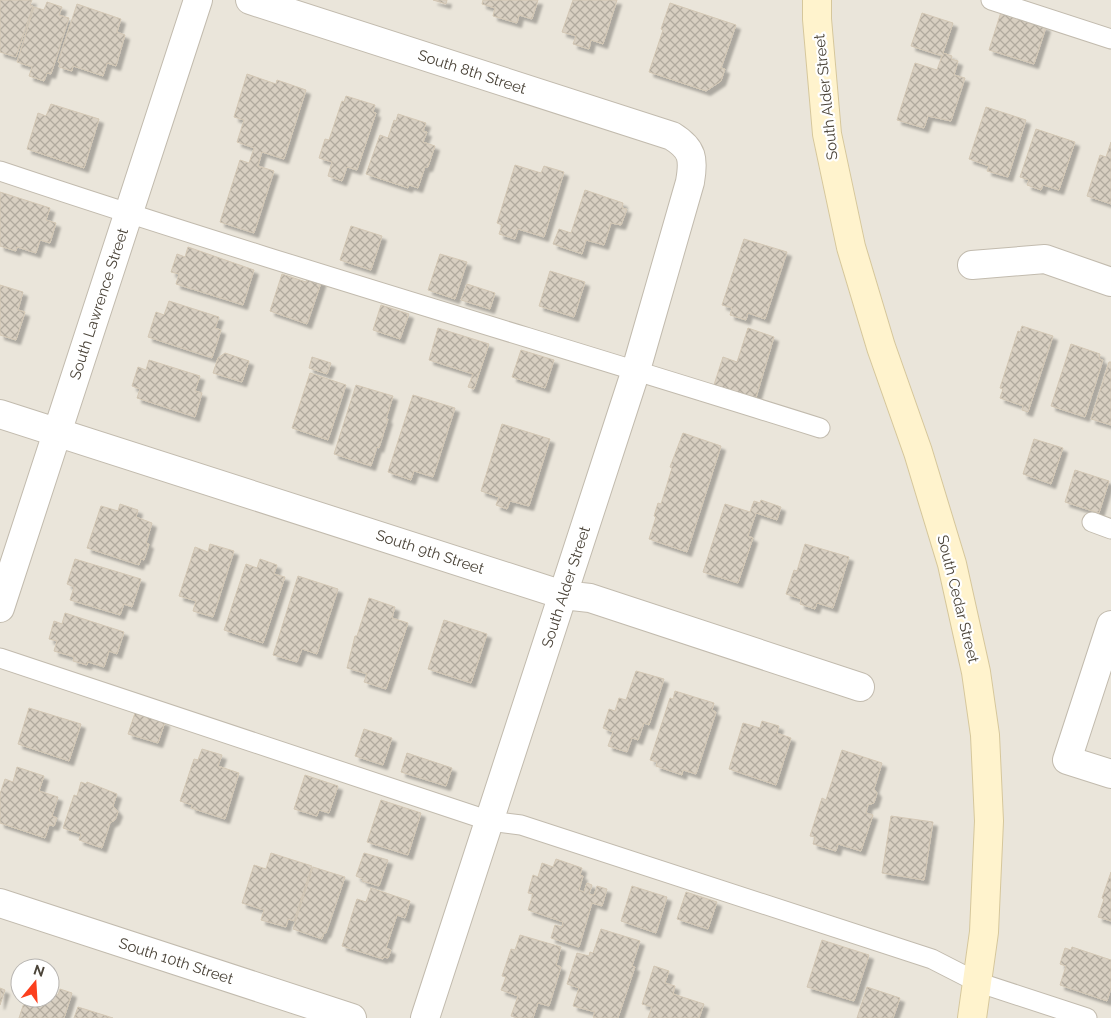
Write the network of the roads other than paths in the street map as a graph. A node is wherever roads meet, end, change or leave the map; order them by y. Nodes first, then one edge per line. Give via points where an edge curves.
1 (198, 0) edge
2 (250, 0) edge
3 (818, 0) edge
4 (991, 0) edge
5 (1111, 40) edge
6 (690, 152) joint
7 (0, 171) edge
8 (838, 194) joint
9 (128, 214) junction
10 (972, 265) dead end
11 (1111, 282) edge
12 (636, 370) junction
13 (0, 414) edge
14 (820, 428) dead end
15 (56, 432) junction
16 (1092, 522) dead end
17 (1111, 528) edge
18 (563, 595) junction
19 (0, 608) edge
20 (1111, 625) edge
21 (0, 658) edge
22 (860, 687) dead end
23 (1111, 774) edge
24 (490, 821) junction
25 (0, 903) edge
26 (977, 982) junction
27 (352, 1018) edge
28 (425, 1018) edge
29 (972, 1018) edge
30 (1088, 1018) edge

1 - 9 street, South Lawrence Street
2 - 6 street, South 8th Street via 672,136
3 - 8 main road, South Alder Street via 827,134
4 - 5 lane
6 - 12 street, South Alder Street via 693,165 690,182
7 - 9 lane
8 - 26 main road, South Cedar Street via 879,338 952,564 976,672 985,734 989,822 984,932
9 - 12 lane
9 - 15 street, South Lawrence Street
10 - 11 street via 1045,260
12 - 14 lane
12 - 18 street, South Alder Street
13 - 15 street, South 9th Street
15 - 18 street, South 9th Street
15 - 19 street, South Lawrence Street
16 - 17 lane
18 - 22 street, South 9th Street via 590,598
18 - 24 street, South Alder Street
20 - 23 street via 1067,760
21 - 24 lane
24 - 26 lane via 521,825 932,959
24 - 28 street, South Alder Street
25 - 27 street, South 10th Street
26 - 29 main road, South Cedar Street
26 - 30 lane

